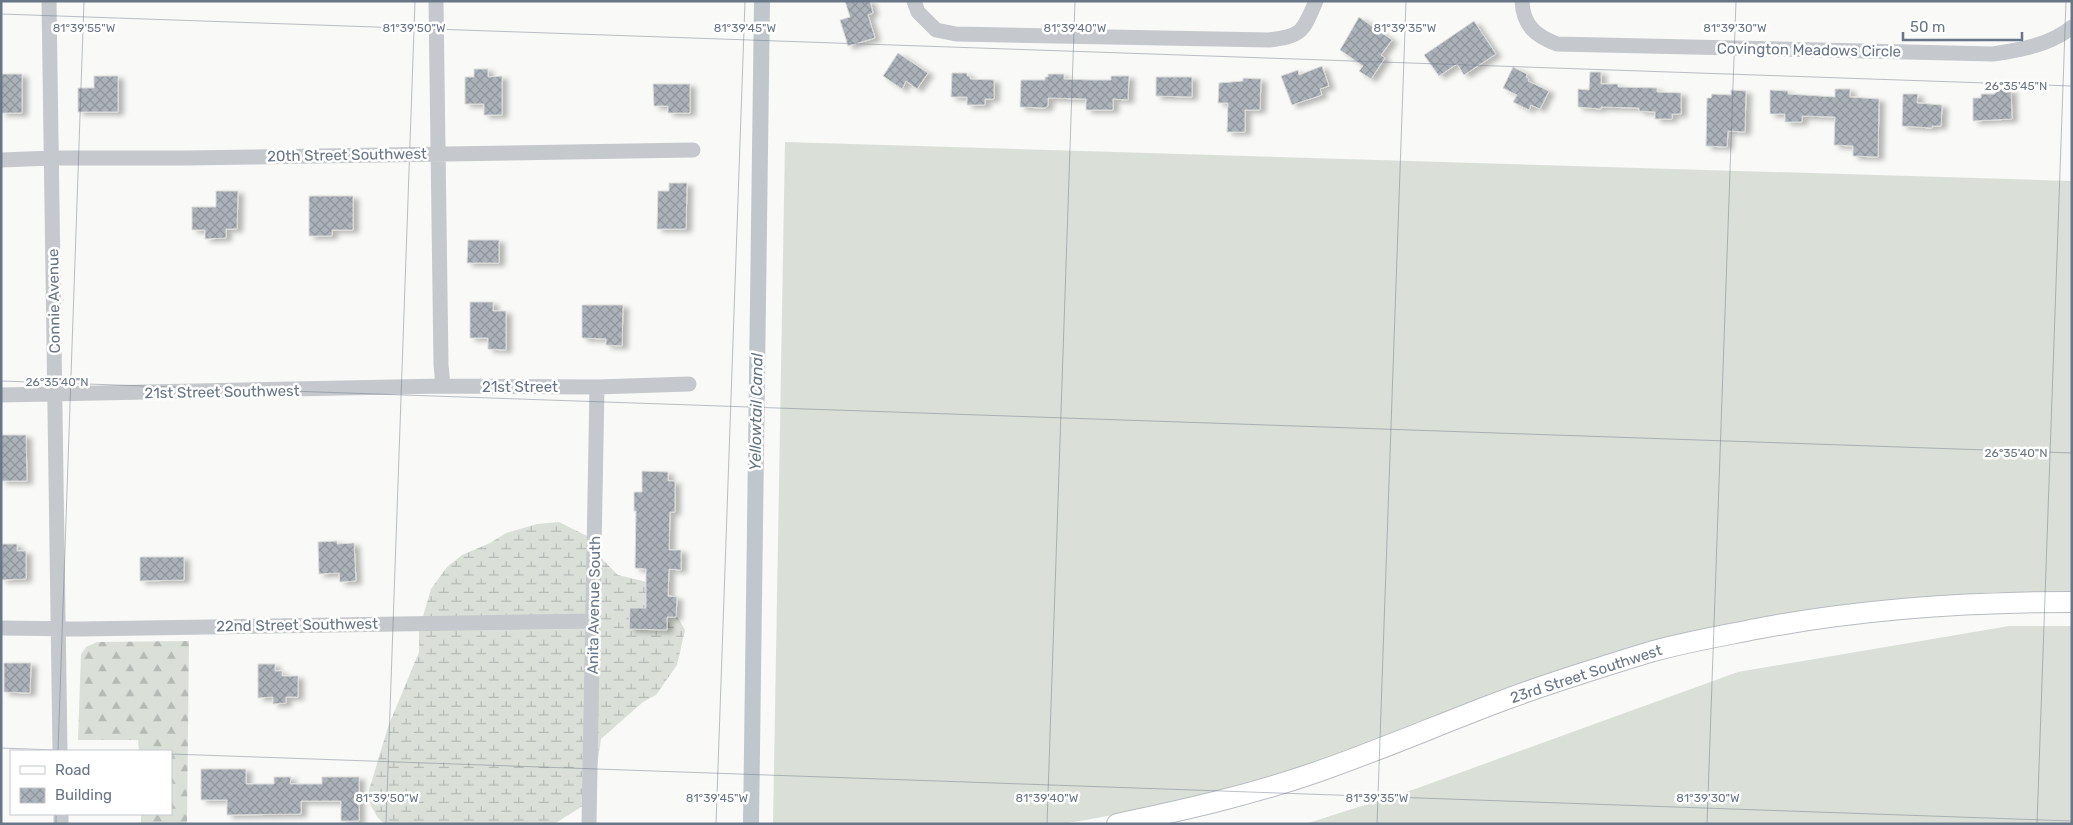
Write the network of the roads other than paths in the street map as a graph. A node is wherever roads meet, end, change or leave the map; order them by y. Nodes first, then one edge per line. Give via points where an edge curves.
1 (49, 1) edge
2 (436, 1) edge
3 (1316, 1) edge
4 (1522, 1) edge
5 (916, 7) edge
6 (2072, 27) edge
7 (693, 150) dead end
8 (437, 153) junction
9 (52, 158) junction
10 (1, 160) edge
11 (689, 384) dead end
12 (443, 386) junction
13 (597, 387) junction
14 (55, 394) junction
15 (1, 395) edge
16 (2072, 602) edge
17 (592, 621) junction
18 (1, 628) edge
19 (58, 628) junction
20 (60, 750) edge
21 (589, 824) edge
22 (1117, 824) edge

1 - 9 street, Connie Avenue
2 - 8 street
3 - 5 street via 1305,26 1290,38 1269,40 956,34 936,30
4 - 6 street, Covington Meadows Circle via 1528,24 1541,38 1557,44 1993,54 2034,46
7 - 8 street, 20th Street Southwest
8 - 9 street, 20th Street Southwest
8 - 12 street
9 - 10 street, 20th Street Southwest
9 - 14 street, Connie Avenue
11 - 13 street
12 - 13 street, 21st Street
12 - 14 street, 21st Street Southwest
13 - 17 street, Anita Avenue South
14 - 15 street, 21st Street Southwest
14 - 19 street, Connie Avenue
16 - 22 street, 23rd Street Southwest via 1986,602 1878,610 1807,619 1719,636 1579,674 1302,777 1218,801
17 - 19 street, 22nd Street Southwest
17 - 21 street, Anita Avenue South
18 - 19 street, 22nd Street Southwest
19 - 20 street, Connie Avenue

